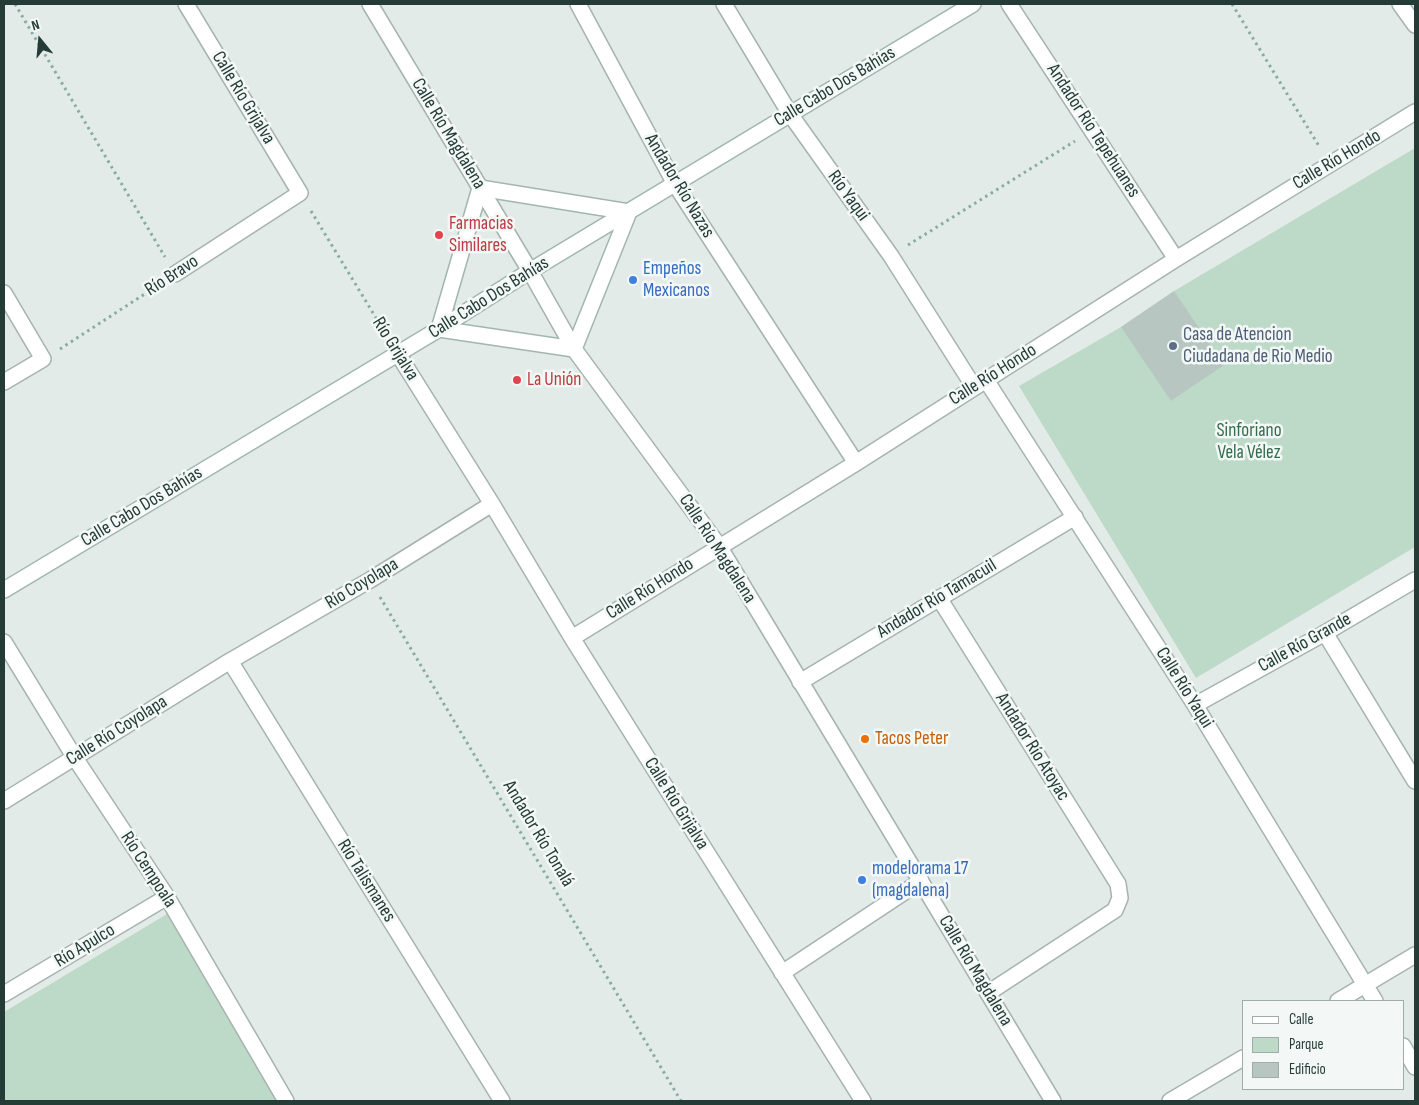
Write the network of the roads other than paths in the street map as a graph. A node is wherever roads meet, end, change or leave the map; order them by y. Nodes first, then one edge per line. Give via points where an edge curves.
1 (186, 4) edge
2 (370, 4) edge
3 (578, 4) edge
4 (724, 4) edge
5 (973, 4) edge
6 (1009, 4) edge
7 (1400, 4) edge
8 (1415, 25) edge
9 (1415, 112) edge
10 (790, 114) junction
11 (675, 184) junction
12 (480, 188) junction
13 (300, 193) joint
14 (629, 212) junction
15 (1176, 259) junction
16 (530, 271) junction
17 (175, 274) road end
18 (4, 293) edge
19 (439, 329) junction
20 (574, 349) junction
21 (398, 354) junction
22 (4, 382) edge
23 (980, 384) junction
24 (856, 463) junction
25 (492, 504) junction
26 (1075, 517) junction
27 (719, 546) junction
28 (1415, 580) edge
29 (4, 590) edge
30 (939, 598) junction
31 (1325, 633) junction
32 (572, 638) junction
33 (4, 642) edge
34 (230, 661) junction
35 (800, 682) junction
36 (1195, 705) junction
37 (75, 758) junction
38 (1415, 781) edge
39 (4, 800) edge
40 (921, 881) junction
41 (167, 897) junction
42 (1415, 955) edge
43 (782, 973) junction
44 (1366, 985) junction
45 (4, 994) edge
46 (988, 994) junction
47 (1340, 1000) edge
48 (1375, 1000) edge
49 (1404, 1048) edge
50 (1242, 1059) edge
51 (1415, 1067) edge
52 (286, 1101) edge
53 (502, 1101) edge
54 (862, 1101) edge
55 (1052, 1101) edge
56 (1170, 1101) edge

1 - 13 street, Calle Río Grijalva
2 - 12 street, Calle Río Magdalena
3 - 11 street, Andador Río Nazas
4 - 10 street, Río Yaqui
5 - 10 street, Calle Cabo Dos Bahías
6 - 15 street, Andador Río Tepehuanes
7 - 8 street
9 - 15 street, Calle Río Hondo
10 - 11 street, Calle Cabo Dos Bahías
10 - 23 street, Río Yaqui
11 - 14 street, Calle Cabo Dos Bahías
11 - 24 street, Andador Río Nazas
12 - 14 street
12 - 16 street, Calle Río Magdalena
12 - 19 street
13 - 17 street, Río Bravo
14 - 16 street, Calle Cabo Dos Bahías
14 - 20 street
15 - 23 street, Calle Río Hondo
16 - 19 street, Calle Cabo Dos Bahías
16 - 20 street, Calle Río Magdalena
18 - 22 street via 43,359
19 - 20 street
19 - 21 street, Calle Cabo Dos Bahías
20 - 27 street, Calle Río Magdalena
21 - 25 street, Río Grijalva
21 - 29 street, Calle Cabo Dos Bahías
23 - 24 street, Calle Río Hondo
23 - 26 street, Calle Río Yaqui
24 - 27 street, Calle Río Hondo
25 - 32 street, Calle Río Grijalva
25 - 34 street, Río Coyolapa
26 - 30 street, Andador Río Tamacuil
26 - 36 street, Calle Río Yaqui
27 - 32 street, Calle Río Hondo
27 - 35 street, Calle Río Magdalena
28 - 31 street, Calle Río Grande
30 - 35 street, Andador Río Tamacuil
30 - 46 street, Andador Río Atoyac via 1118,884 1120,898 1115,910
31 - 36 street, Calle Río Grande
31 - 38 street
32 - 43 street, Calle Río Grijalva
33 - 37 street, Río Cempoala
34 - 37 street, Calle Río Coyolapa
34 - 53 street, Río Talismanes
35 - 40 street, Calle Río Magdalena
36 - 44 street, Calle Río Yaqui
37 - 39 street, Calle Río Coyolapa
37 - 41 street, Río Cempoala
40 - 43 street
40 - 46 street, Calle Río Magdalena
41 - 45 street, Río Apulco
41 - 52 street, Río Cempoala
42 - 44 street
43 - 54 street, Calle Río Grijalva
44 - 47 street
44 - 48 street, Calle Río Yaqui
46 - 55 street, Calle Río Magdalena
49 - 51 street
50 - 56 street

